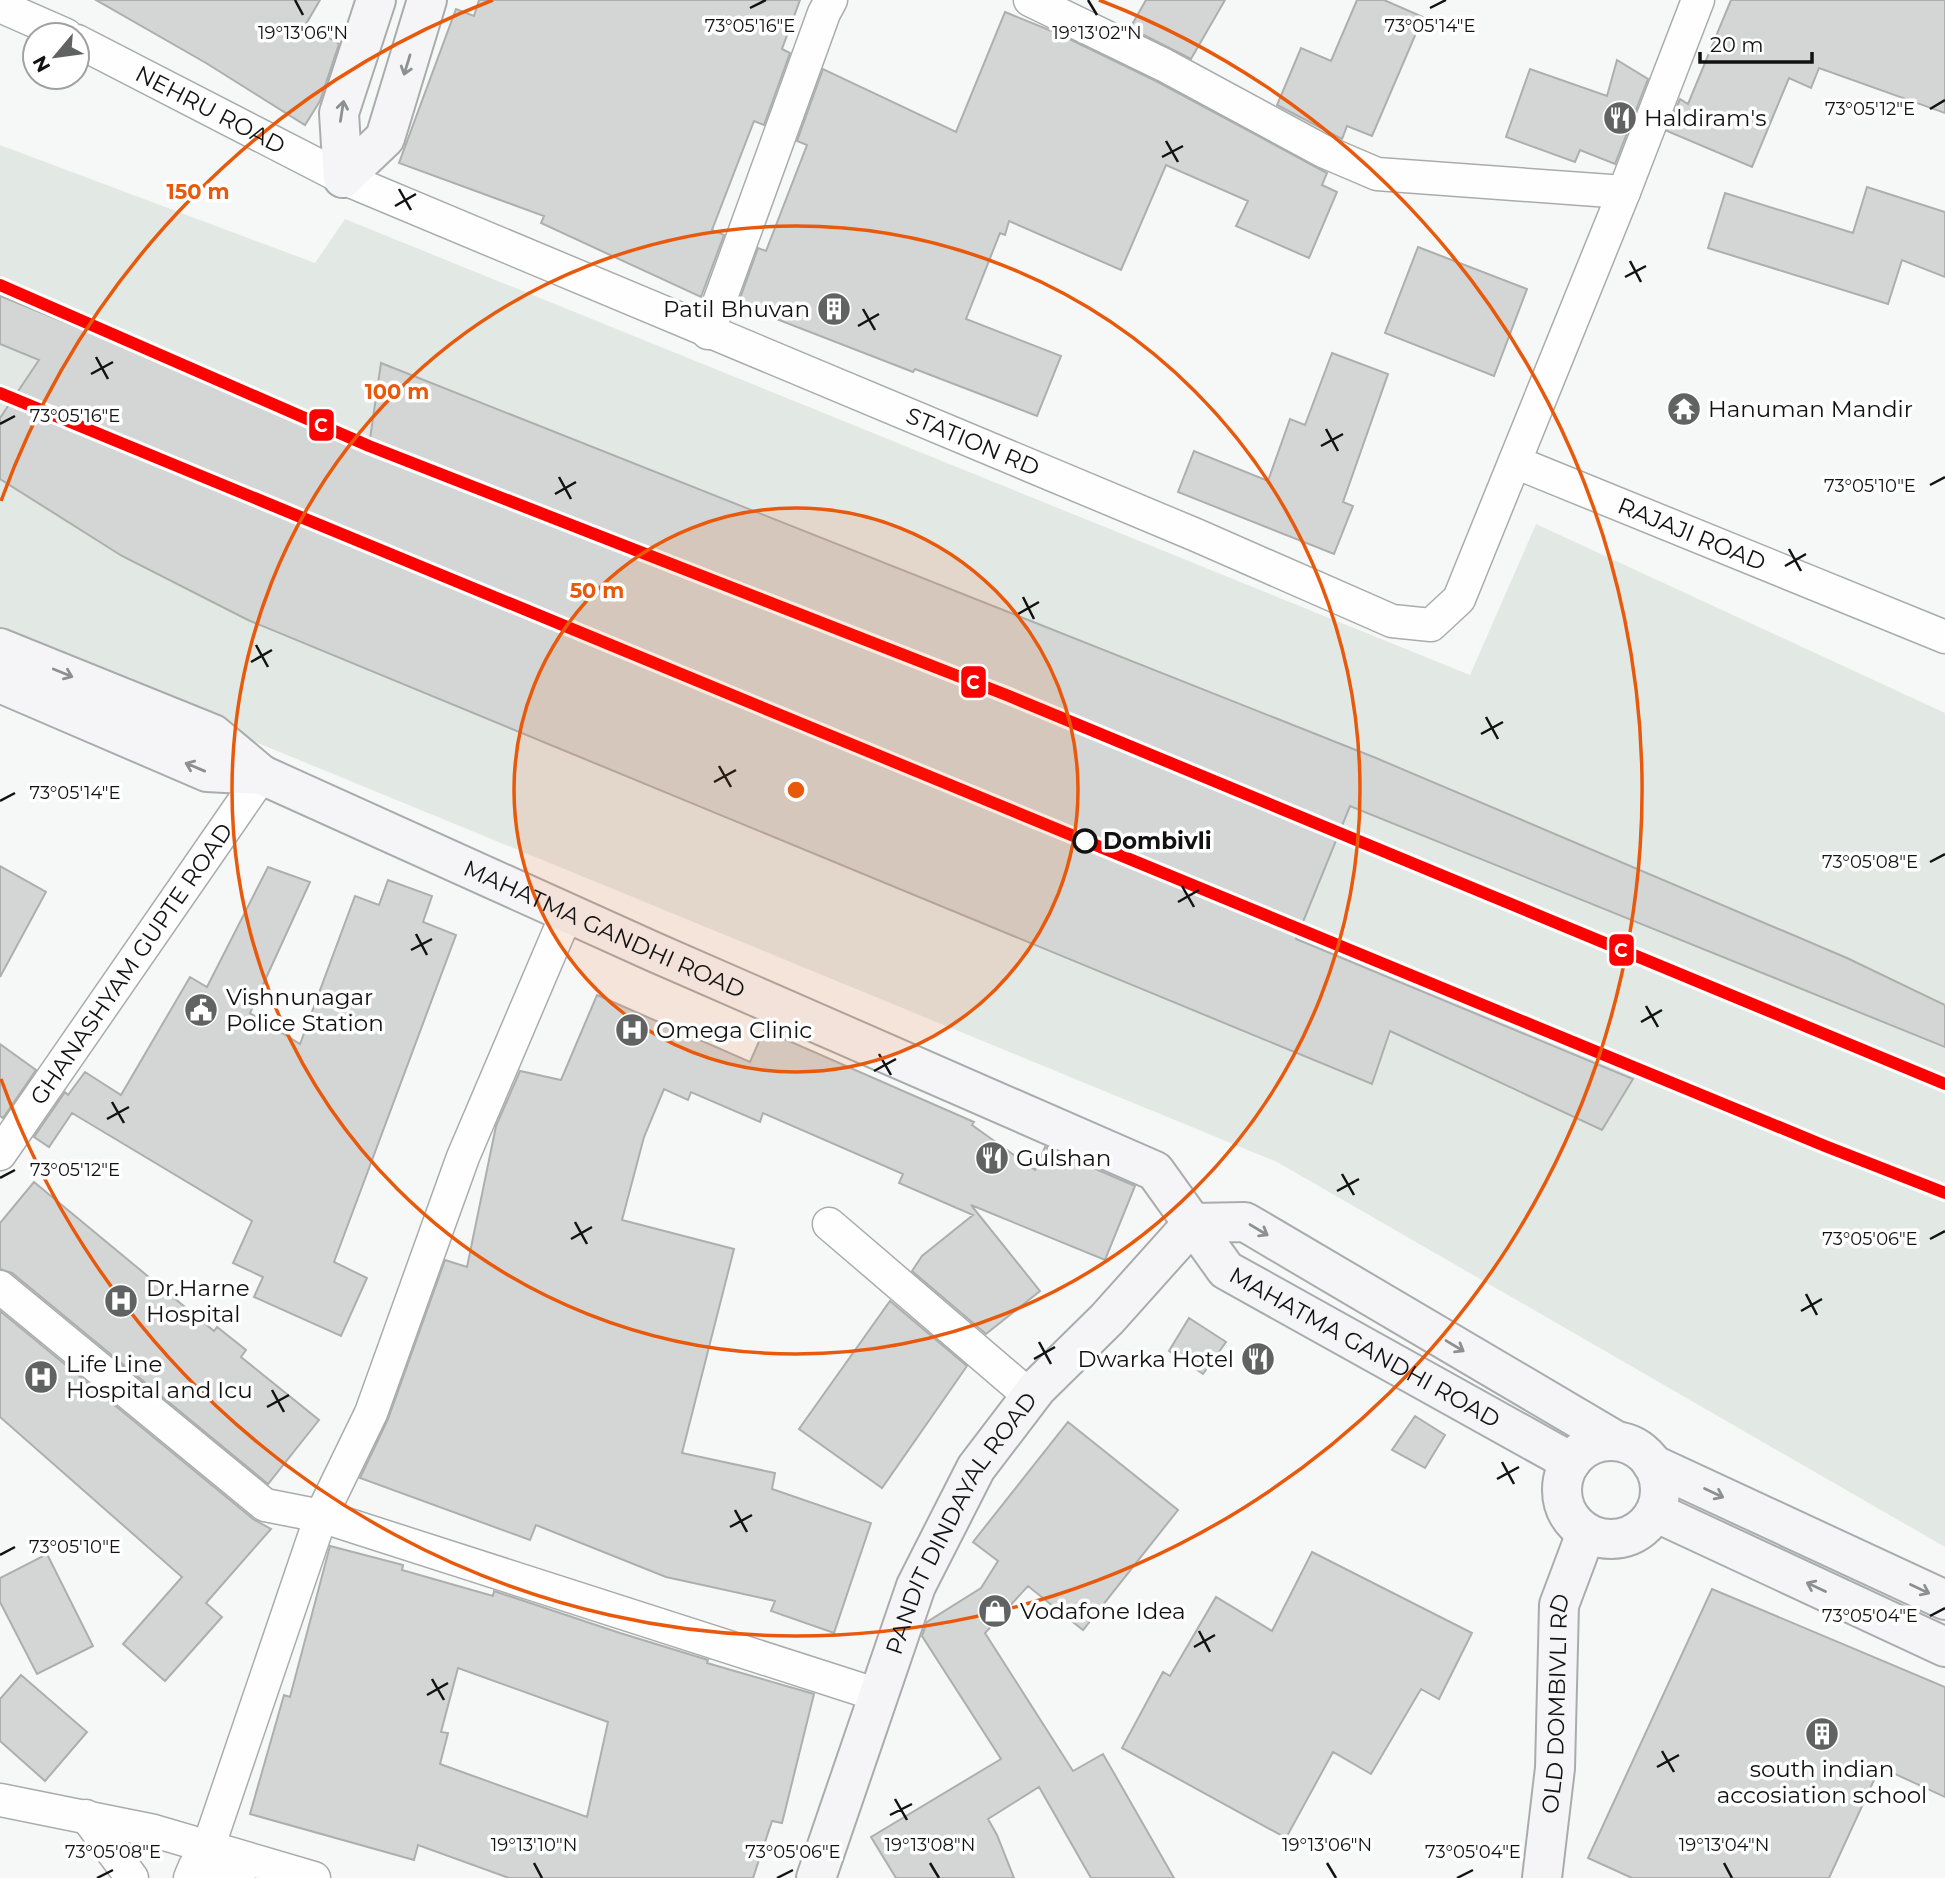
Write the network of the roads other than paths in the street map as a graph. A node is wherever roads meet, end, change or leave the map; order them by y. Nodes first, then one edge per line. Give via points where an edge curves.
1 (376, 0) edge
2 (428, 0) edge
3 (831, 0) edge
4 (1030, 0) edge
5 (1698, 0) edge
6 (0, 6) edge
7 (34, 21) edge
8 (91, 48) edge
9 (343, 178) junction
10 (1624, 192) junction
11 (708, 333) junction
12 (1515, 462) junction
13 (1945, 637) edge
14 (0, 648) edge
15 (0, 683) edge
16 (262, 775) junction
17 (567, 913) junction
18 (0, 1154) edge
19 (1193, 1223) junction
20 (829, 1224) dead end
21 (0, 1287) edge
22 (1031, 1397) junction
23 (1615, 1440) junction
24 (1571, 1462) junction
25 (1652, 1464) junction
26 (1655, 1512) junction
27 (321, 1516) junction
28 (1586, 1533) junction
29 (1945, 1600) edge
30 (1945, 1647) edge
31 (878, 1695) junction
32 (0, 1800) edge
33 (86, 1816) junction
34 (209, 1845) junction
35 (132, 1878) edge
36 (190, 1878) edge
37 (239, 1878) edge
38 (314, 1878) edge
39 (816, 1878) edge
40 (1542, 1878) edge

9 -> 1 street via 340,113
2 -> 9 street via 385,138
3 - 11 street
4 - 10 street via 1164,65 1323,151 1377,174
5 - 10 street, STATION RD
6 - 7 street
8 - 9 street, NEHRU ROAD
9 - 11 street, STATION RD
10 - 12 street, STATION RD
11 - 12 street, STATION RD via 1392,621 1432,625 1459,599
12 - 13 street, RAJAJI ROAD
14 -> 16 street via 213,734
16 -> 15 street, MAHATMA GANDHI ROAD via 207,772
16 - 17 street, MAHATMA GANDHI ROAD
16 - 18 street, GHANASHYAM GUPTE ROAD
17 - 19 street, MAHATMA GANDHI ROAD via 1155,1171
17 - 27 street via 463,1157 371,1413
19 - 22 street, PANDIT DINDAYAL ROAD
19 -> 23 street via 1245,1222
19 - 24 street, MAHATMA GANDHI ROAD via 1226,1270
20 - 22 street
21 - 27 street via 265,1506
22 - 31 street, PANDIT DINDAYAL ROAD via 976,1468 916,1586
23 - 24 street via 1583,1451
23 - 25 street via 1642,1453
24 - 28 street via 1564,1476 1565,1508
25 - 26 street via 1659,1480
25 -> 29 street
26 - 28 street via 1633,1535 1609,1539
30 -> 26 street
27 - 31 street
27 - 34 street
28 - 40 street, OLD DOMBIVLI RD via 1559,1605 1555,1768
31 - 39 street, PANDIT DINDAYAL ROAD
32 - 33 street
33 - 34 street
33 - 35 street
34 - 38 street
36 - 37 street via 195,1866 201,1865

